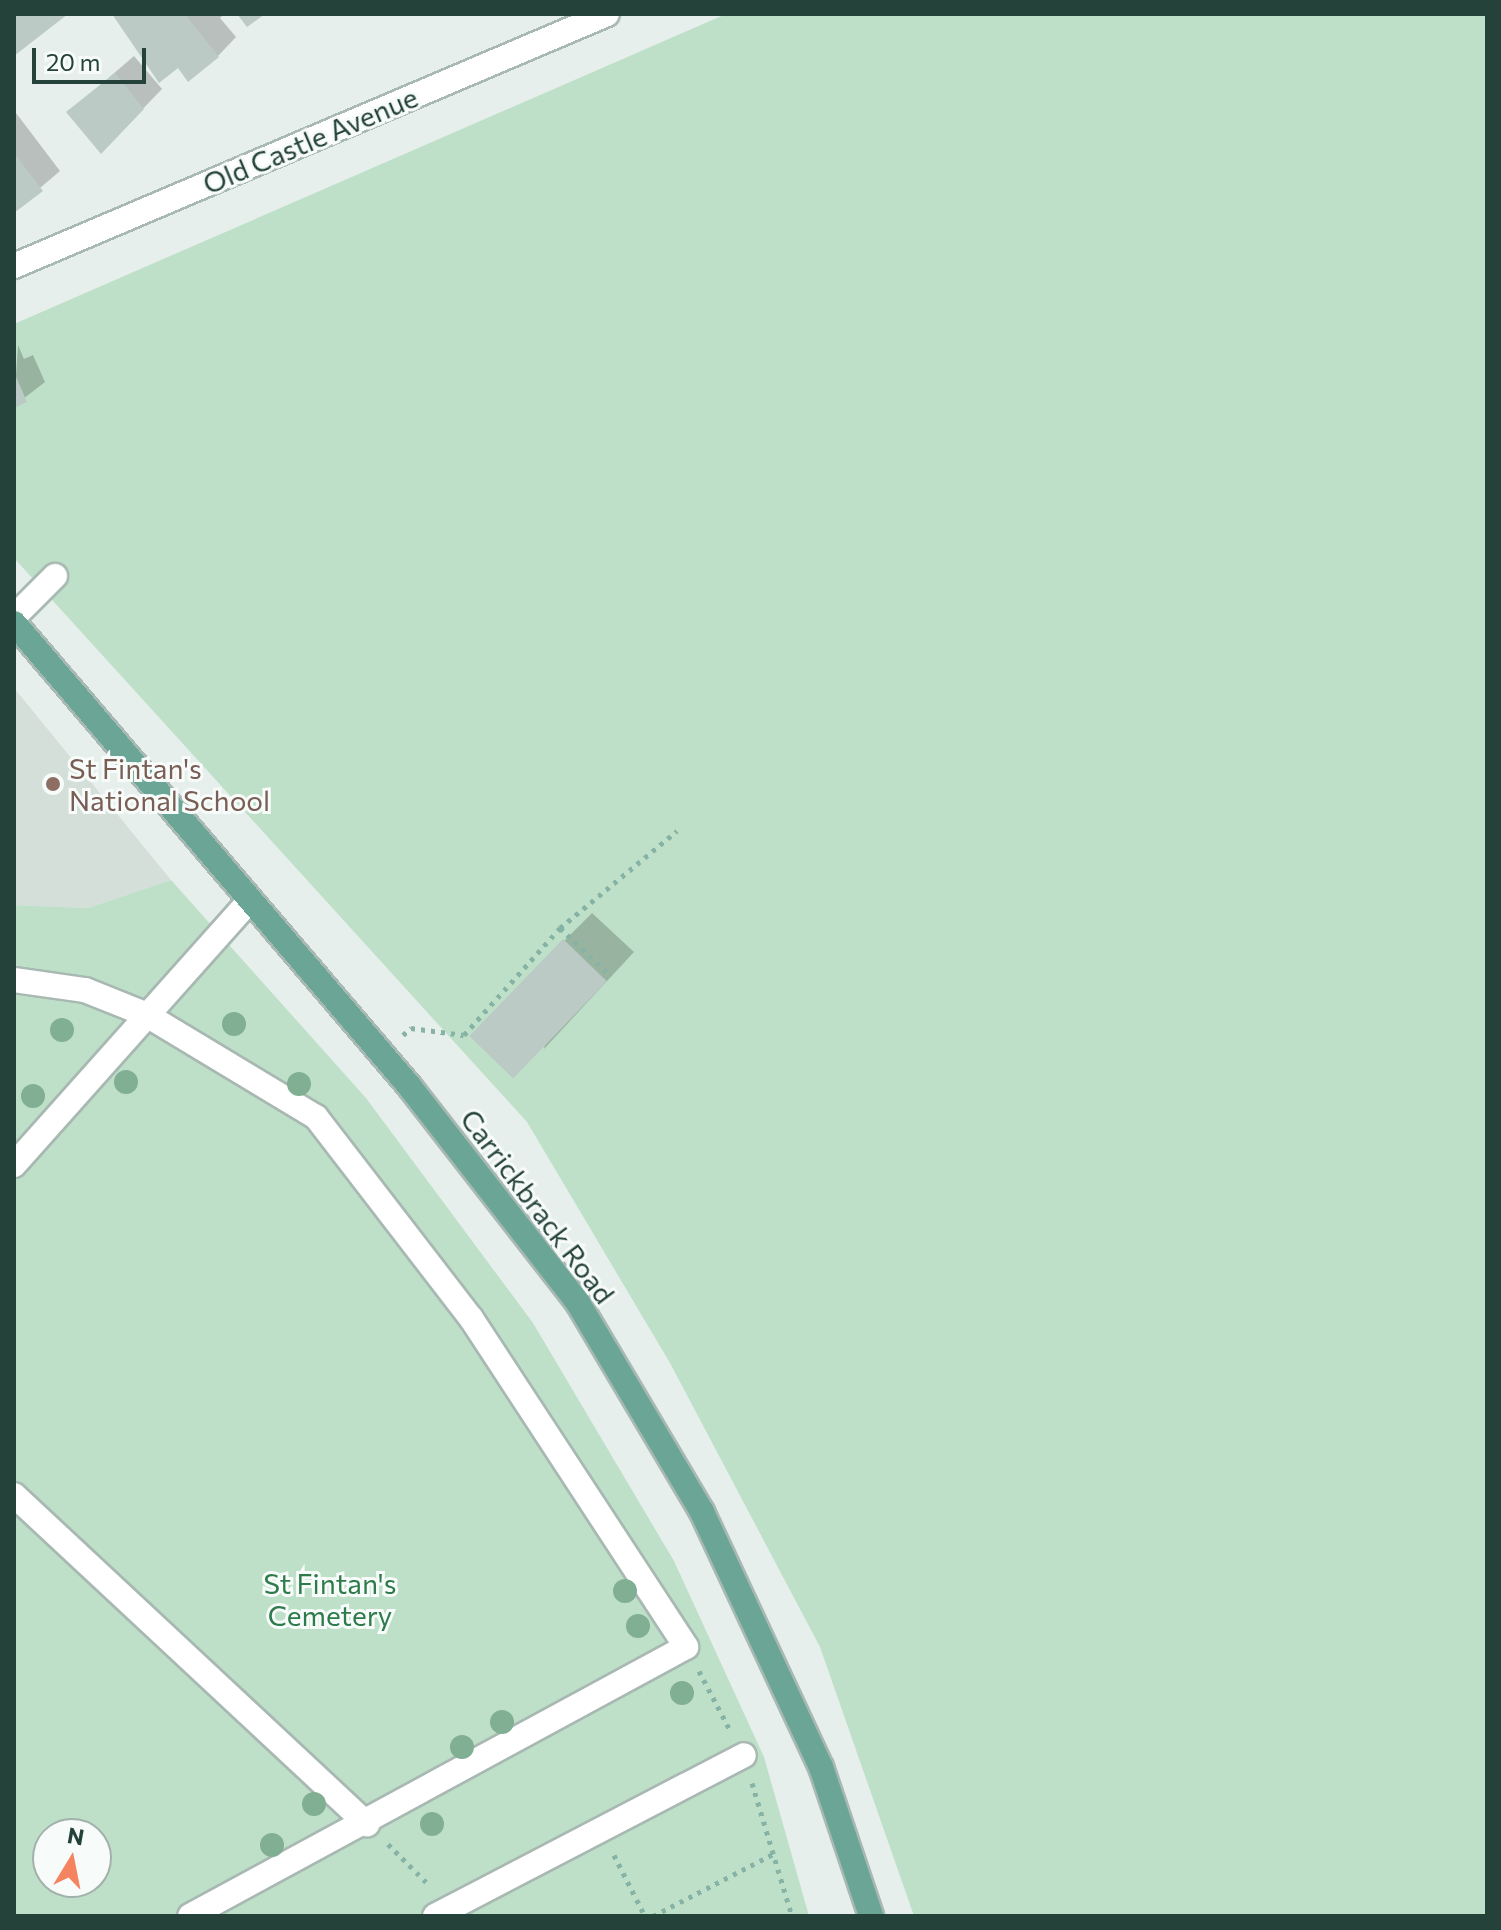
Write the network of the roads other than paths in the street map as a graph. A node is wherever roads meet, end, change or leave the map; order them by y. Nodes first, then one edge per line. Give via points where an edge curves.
1 (607, 14) edge
2 (14, 266) edge
3 (55, 576) dead end
4 (14, 617) edge
5 (14, 623) edge
6 (248, 902) junction
7 (14, 980) edge
8 (145, 1014) junction
9 (14, 1165) edge
10 (14, 1495) edge
11 (744, 1755) road end
12 (367, 1824) junction
13 (448, 1913) edge
14 (190, 1916) edge
15 (871, 1916) edge

1 - 2 street, Old Castle Avenue
3 - 4 street
5 - 6 main road, Carrickbrack Road
6 - 8 street
6 - 15 main road, Carrickbrack Road via 410,1087 578,1303 702,1512 821,1767
7 - 8 street via 85,990
8 - 9 street
8 - 12 street via 316,1117 471,1318 686,1647
10 - 12 street
11 - 13 street
12 - 14 street

